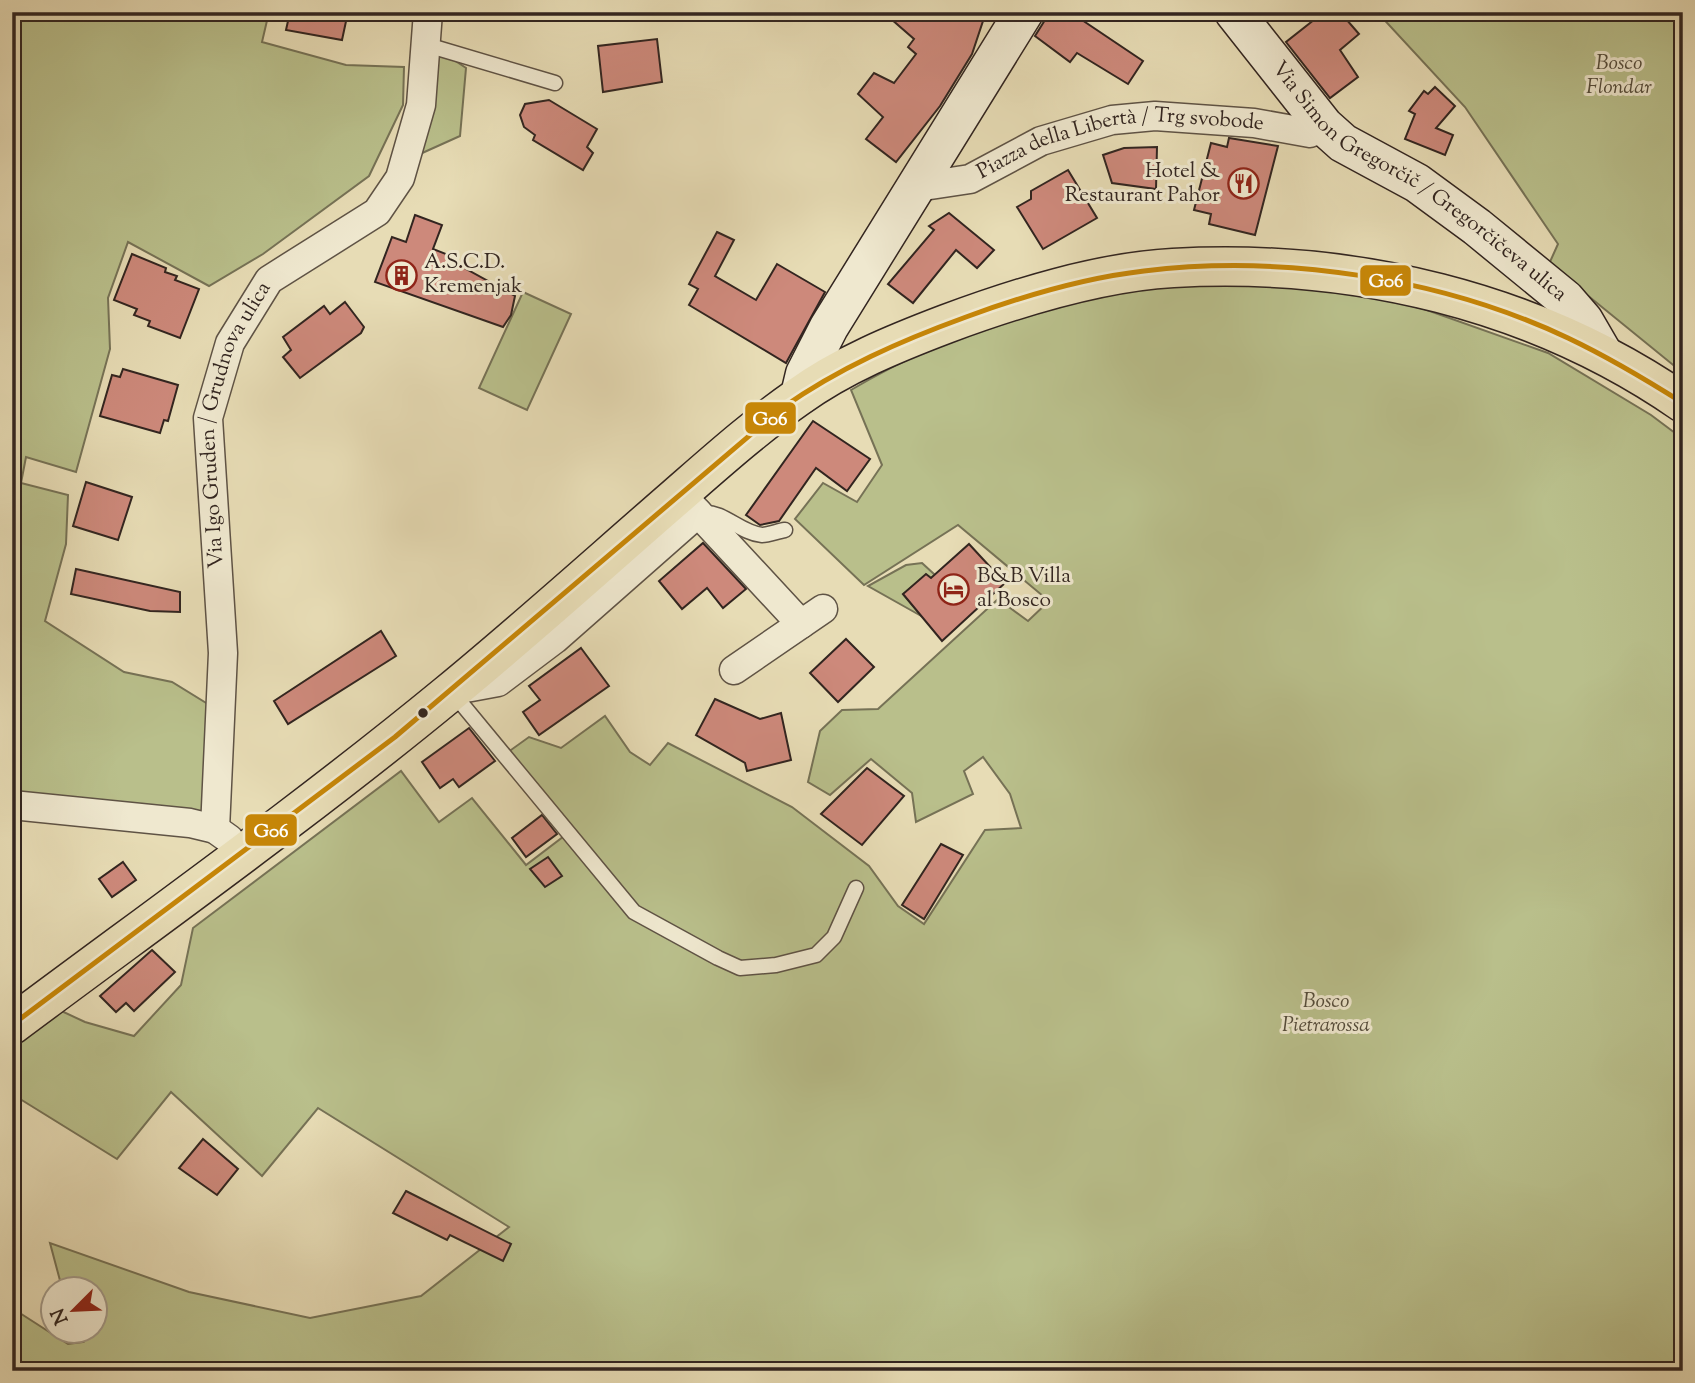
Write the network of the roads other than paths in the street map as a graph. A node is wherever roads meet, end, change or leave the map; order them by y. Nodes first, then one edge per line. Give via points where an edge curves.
1 (428, 12) edge
2 (1024, 12) edge
3 (1234, 12) edge
4 (427, 45) junction
5 (555, 83) dead end
6 (1324, 126) junction
7 (917, 187) junction
8 (1602, 352) junction
9 (800, 395) junction
10 (1683, 403) edge
11 (689, 504) junction
12 (785, 530) dead end
13 (734, 670) dead end
14 (451, 691) junction
15 (12, 805) edge
16 (230, 840) junction
17 (856, 888) dead end
18 (12, 1025) edge

1 - 4 street, Via Igo Gruden / Grudnova ulica
2 - 7 main road
3 - 6 main road, Via Simon Gregorčič / Gregorčičeva ulica
4 - 5 lane
4 - 16 street, Via Igo Gruden / Grudnova ulica via 421,105 400,178 377,212 270,280 230,343 208,418
6 - 7 street, Piazza della Libertà / Trg svobode via 1310,133 1254,123 1155,116 1112,120 1060,133 970,179
6 - 8 main road, Via Simon Gregorčič / Gregorčičeva ulica via 1343,143 1417,183 1477,227 1565,299
7 - 9 main road via 829,327 805,374
8 - 9 main road via 1496,309 1394,282 1287,267 1171,268 1041,292 975,313 895,344
8 - 10 main road
9 - 11 main road
11 - 12 lane via 763,535
11 - 13 street via 812,616
11 - 14 main road
14 - 16 main road via 356,768
14 - 17 lane via 634,912 718,958 740,968 816,955 834,937
15 - 16 street via 190,823
16 - 18 main road

